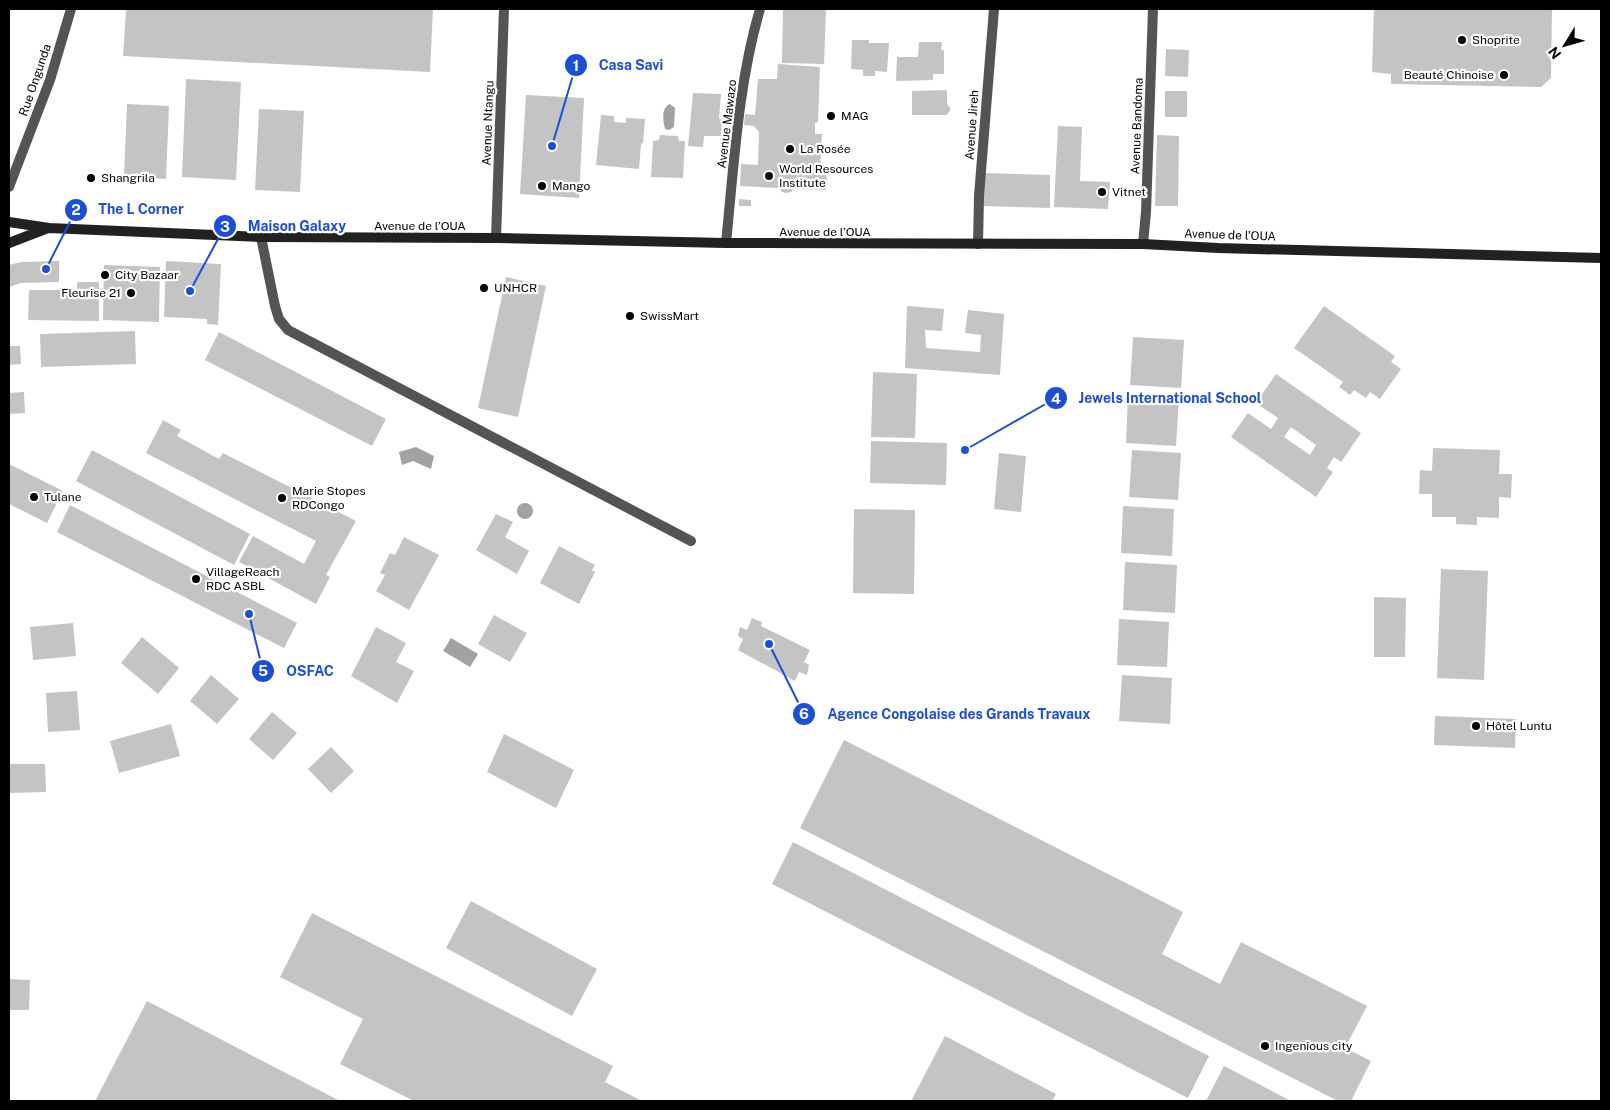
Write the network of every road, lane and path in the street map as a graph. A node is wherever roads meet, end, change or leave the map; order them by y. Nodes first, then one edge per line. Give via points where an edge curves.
1 (70, 9) edge
2 (504, 9) edge
3 (760, 9) edge
4 (994, 9) edge
5 (1154, 9) edge
6 (9, 187) edge
7 (9, 222) edge
8 (49, 228) junction
9 (261, 238) junction
10 (496, 238) junction
11 (9, 243) edge
12 (726, 244) junction
13 (978, 244) junction
14 (1143, 244) junction
15 (1601, 258) edge
16 (691, 541) dead end

1 - 6 street, Rue Ongunda via 50,80
2 - 10 street, Avenue Ntangu
3 - 12 street, Avenue Mawazo via 747,69
4 - 13 street, Avenue Jireh
5 - 14 street, Avenue Bandoma
7 - 8 main road, Avenue de l’OUA
8 - 9 main road, Avenue de l’OUA
8 - 11 main road, Avenue de l’OUA
9 - 10 main road, Avenue de l’OUA
9 - 16 street via 275,306 279,319 288,330
10 - 12 main road, Avenue de l’OUA
12 - 13 main road, Avenue de l’OUA
13 - 14 main road, Avenue de l’OUA
14 - 15 main road, Avenue de l’OUA

